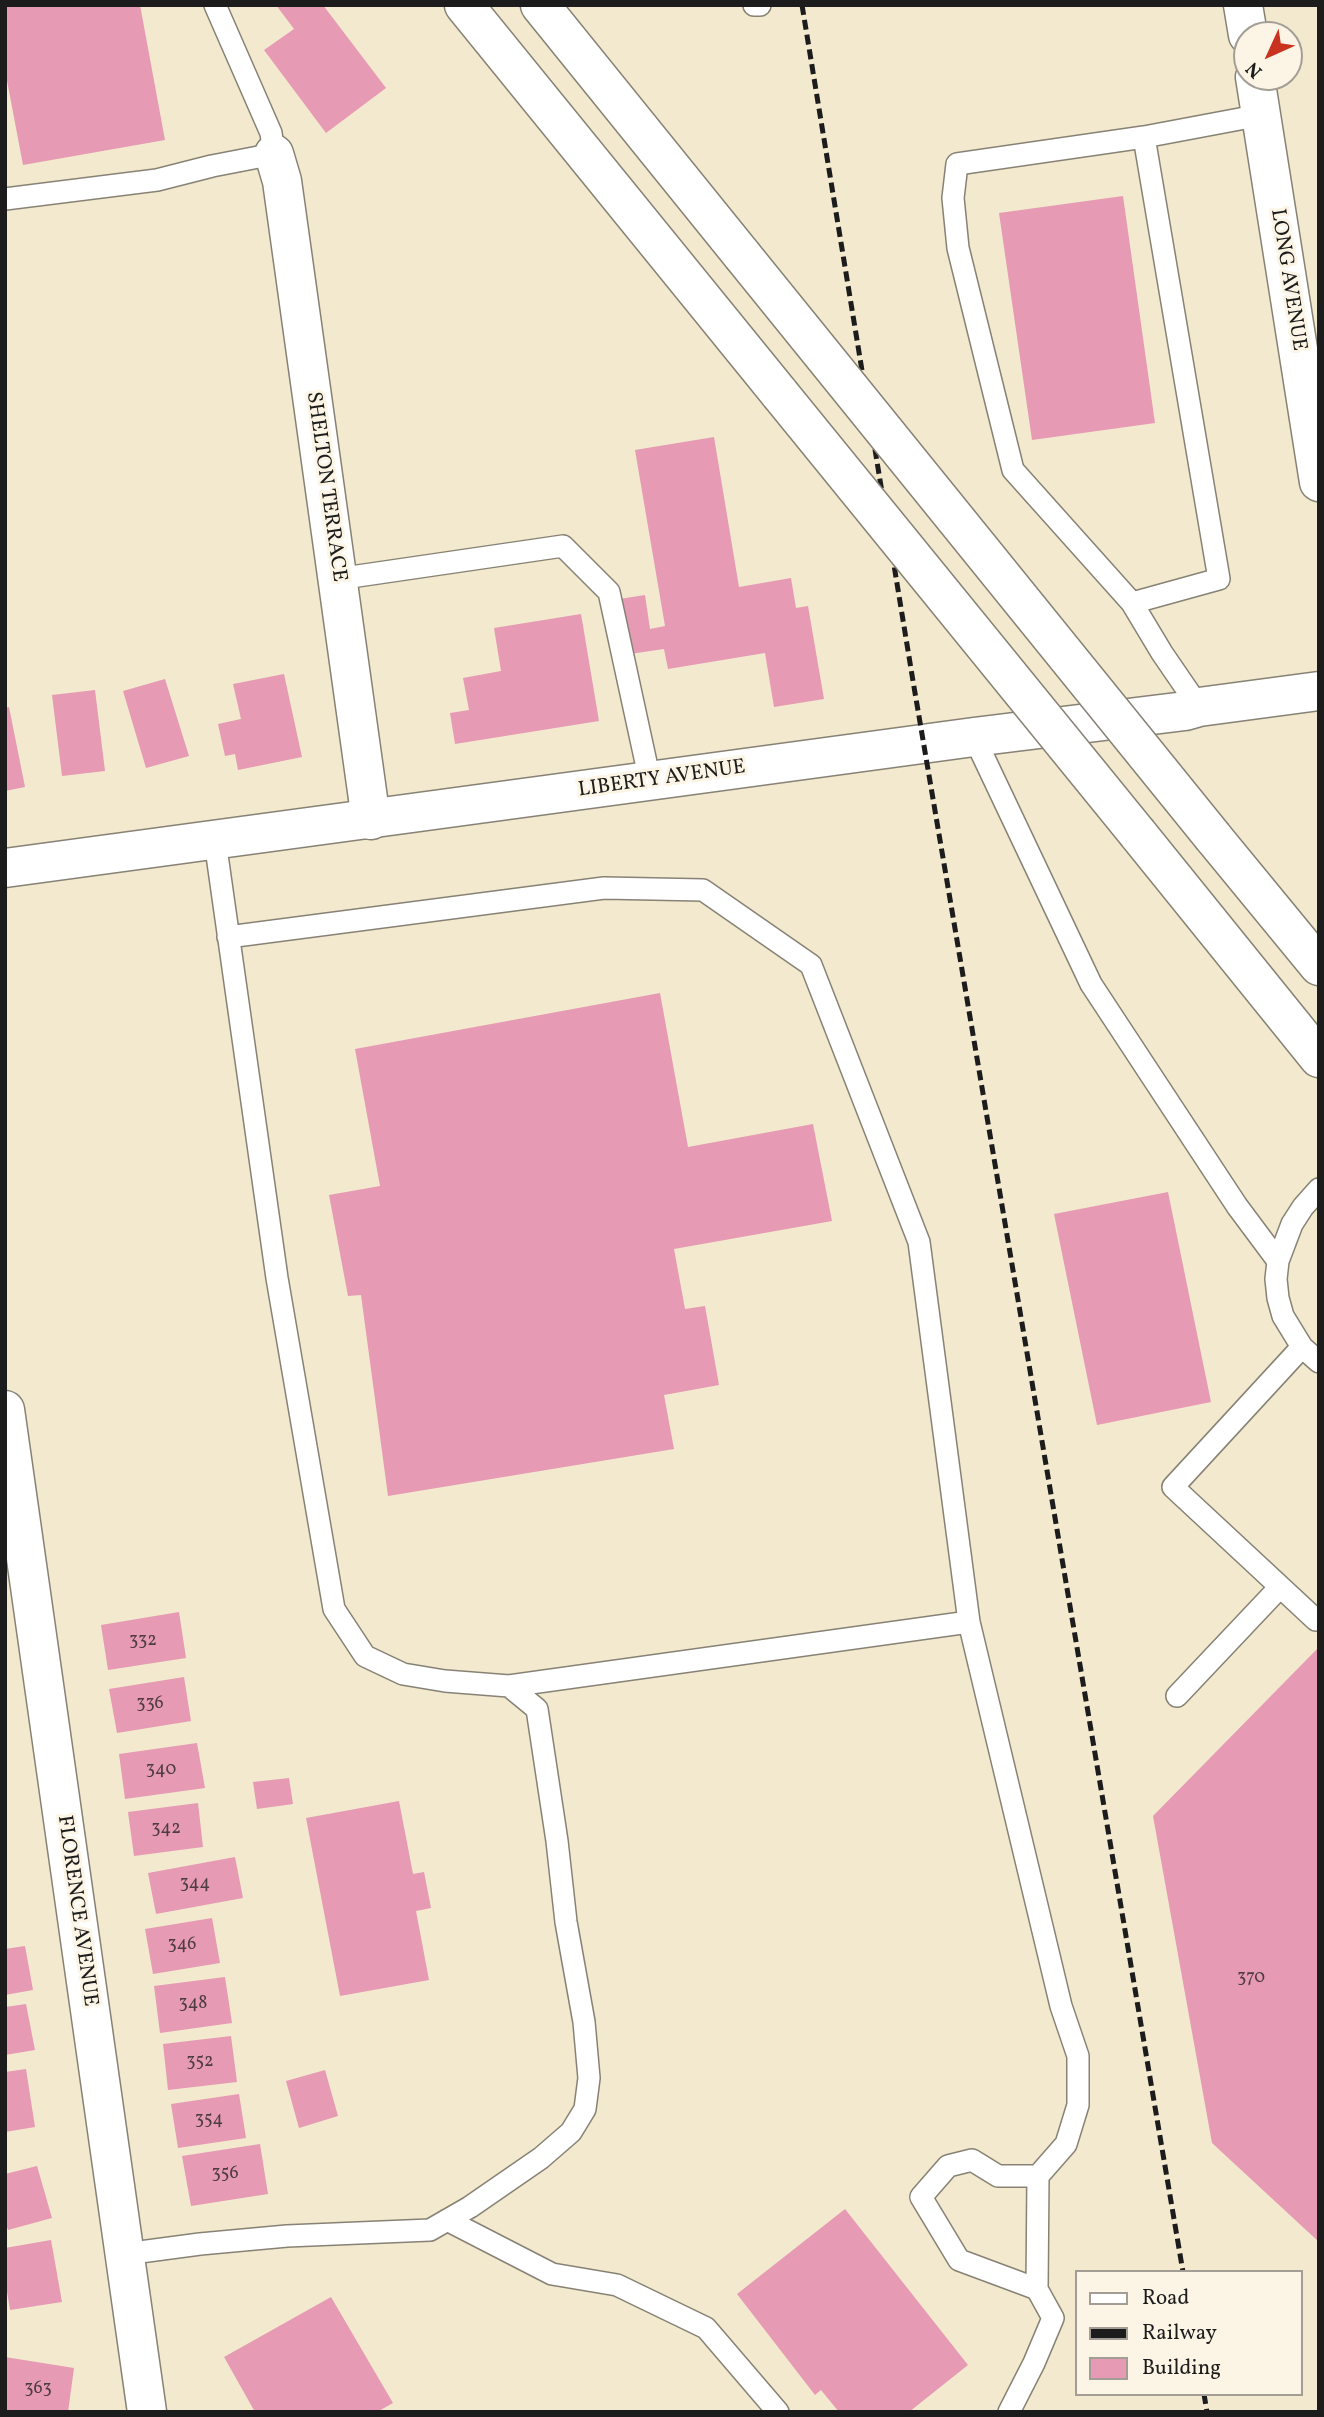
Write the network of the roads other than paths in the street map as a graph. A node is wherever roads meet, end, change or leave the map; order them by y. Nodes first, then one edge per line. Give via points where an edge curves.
1 (215, 5) edge
2 (464, 5) edge
3 (540, 5) edge
4 (754, 5) edge
5 (760, 5) edge
6 (1257, 91) edge
7 (1261, 115) junction
8 (1144, 137) junction
9 (274, 154) junction
10 (5, 199) edge
11 (1319, 482) edge
12 (338, 579) junction
13 (1132, 603) junction
14 (1319, 691) edge
15 (1199, 707) junction
16 (974, 737) junction
17 (650, 781) junction
18 (371, 820) junction
19 (215, 841) junction
20 (5, 868) edge
21 (228, 937) junction
22 (1319, 966) edge
23 (1319, 1058) edge
24 (1319, 1189) edge
25 (1278, 1261) junction
26 (1302, 1347) junction
27 (1319, 1362) edge
28 (5, 1410) edge
29 (1280, 1587) junction
30 (1319, 1617) edge
31 (969, 1622) junction
32 (509, 1686) junction
33 (1177, 1696) dead end
34 (1038, 2176) junction
35 (447, 2220) junction
36 (125, 2254) junction
37 (1037, 2288) junction
38 (147, 2412) edge
39 (778, 2412) edge
40 (1009, 2412) edge

1 - 9 lane via 271,134
2 - 23 main road, bridge
3 - 22 main road, bridge
4 - 5 lane
6 - 7 main road, LONG AVENUE
7 - 8 lane
7 - 11 main road, LONG AVENUE
8 - 13 lane via 1219,579
8 - 13 lane via 957,164 953,198 958,248 1013,470
9 - 10 lane via 158,180
9 - 12 main road, SHELTON TERRACE via 282,181
12 - 17 lane via 563,546 609,592
12 - 18 main road, SHELTON TERRACE
13 - 15 lane
14 - 15 main road, LIBERTY AVENUE
15 - 16 main road, LIBERTY AVENUE
16 - 17 main road, LIBERTY AVENUE
16 - 25 lane via 1091,984
17 - 18 main road, LIBERTY AVENUE
18 - 19 main road, LIBERTY AVENUE
19 - 20 main road, LIBERTY AVENUE
19 - 21 lane
21 - 31 lane via 604,888 702,890 811,965 919,1242
21 - 32 lane via 277,1278 334,1609 365,1656 403,1674
24 - 25 lane via 1292,1224
25 - 26 lane via 1276,1279 1283,1316
26 - 27 lane
26 - 29 lane via 1173,1487
28 - 36 main road, FLORENCE AVENUE
29 - 30 lane via 1316,1620
29 - 33 lane
31 - 32 lane
31 - 34 lane via 1061,2006 1078,2056 1078,2105 1066,2144
32 - 35 lane via 537,1709 589,2078 585,2109 571,2132 541,2158
34 - 37 lane
34 - 37 lane via 998,2176 972,2160 948,2166 921,2197 959,2260
35 - 36 lane via 430,2230 287,2236
35 - 39 lane via 552,2274 617,2285 706,2328
36 - 38 main road, FLORENCE AVENUE
37 - 40 lane via 1053,2318

